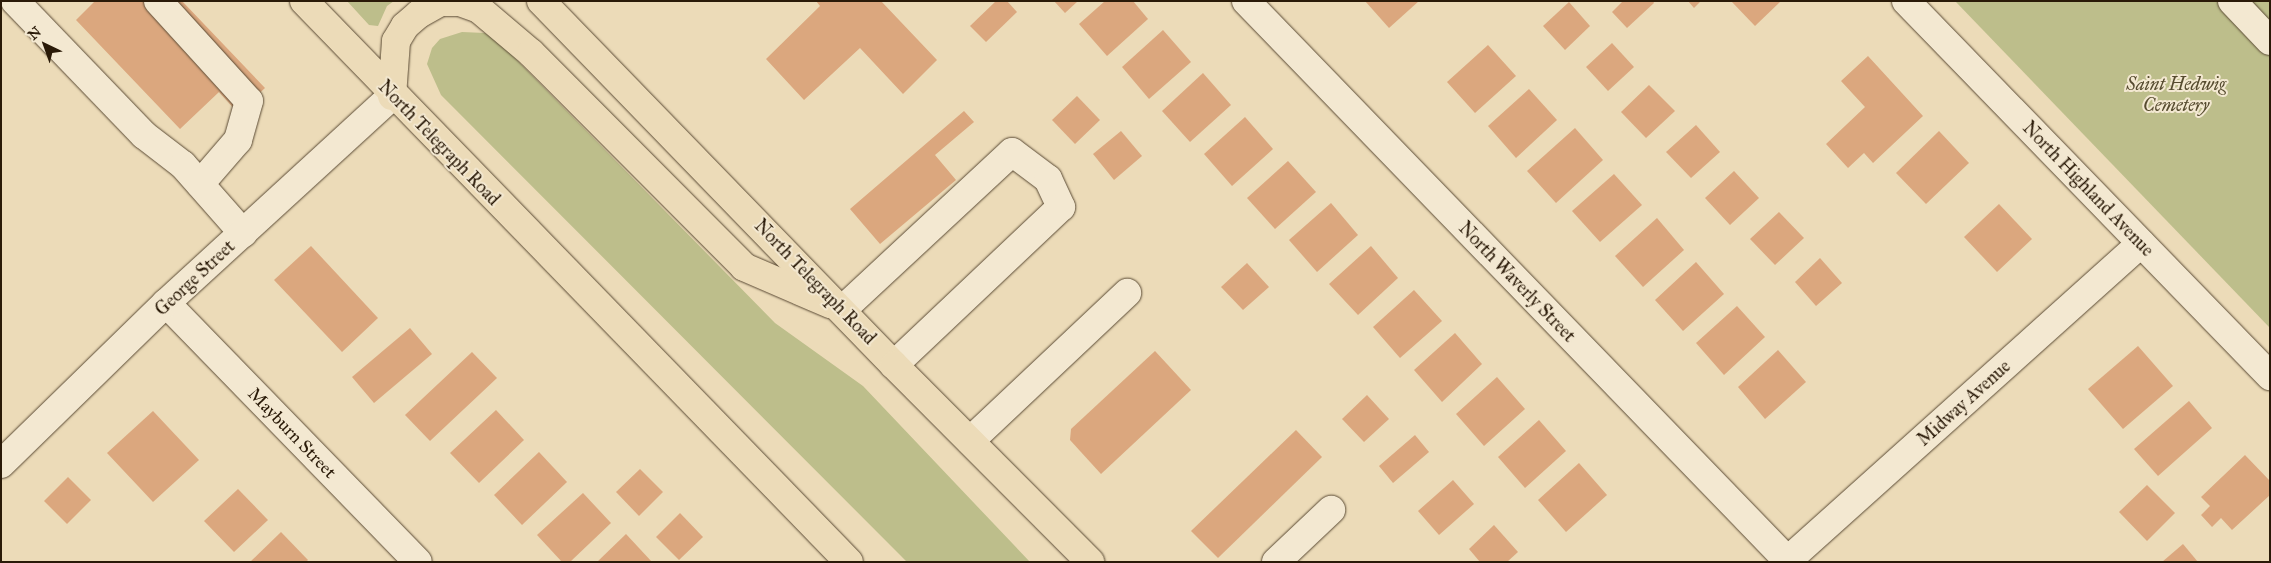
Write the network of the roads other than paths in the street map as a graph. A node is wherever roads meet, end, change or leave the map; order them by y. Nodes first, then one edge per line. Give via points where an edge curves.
1 (15, 1) edge
2 (158, 1) edge
3 (304, 1) edge
4 (541, 1) edge
5 (1246, 1) edge
6 (1906, 1) edge
7 (2232, 1) edge
8 (2270, 40) edge
9 (392, 96) junction
10 (200, 184) junction
11 (243, 233) junction
12 (2141, 244) junction
13 (1127, 293) dead end
14 (166, 304) junction
15 (842, 310) junction
16 (894, 365) junction
17 (2270, 376) edge
18 (970, 441) junction
19 (1, 464) edge
20 (1330, 510) dead end
21 (1788, 561) edge
22 (418, 562) edge
23 (849, 562) edge
24 (1090, 562) edge
25 (1276, 562) edge

1 - 10 street via 144,135
2 - 10 street via 249,101 238,140
3 - 9 main road, North Telegraph Road
4 - 15 main road, North Telegraph Road
5 - 21 street, North Waverly Street
6 - 12 street, North Highland Avenue
7 - 8 street
9 - 11 street, George Street
9 - 15 main road via 396,41 405,26 418,14 441,2 460,2 479,9 531,53 744,267
9 - 23 main road, North Telegraph Road
10 - 11 street
11 - 14 street, George Street
12 - 17 street, North Highland Avenue
12 - 21 street, Midway Avenue
13 - 18 street
14 - 19 street, George Street
14 - 22 street, Mayburn Street
15 - 16 main road, North Telegraph Road
15 - 16 street via 1012,152 1048,179 1061,207
16 - 18 main road, North Telegraph Road
18 - 24 main road, North Telegraph Road
20 - 25 street

